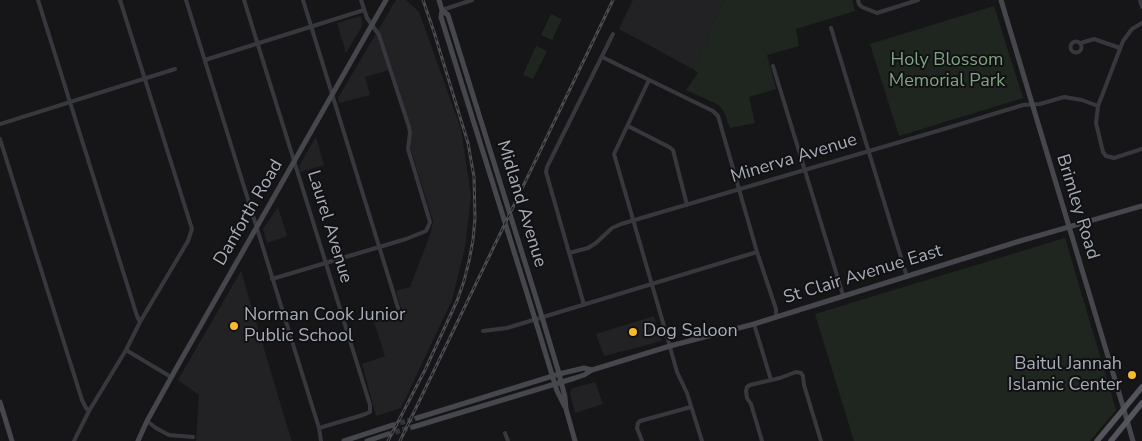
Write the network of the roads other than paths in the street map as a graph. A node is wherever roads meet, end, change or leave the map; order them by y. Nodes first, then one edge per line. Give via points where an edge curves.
1 (38, 0) edge
2 (120, 0) edge
3 (186, 0) edge
4 (244, 0) edge
5 (303, 0) edge
6 (361, 0) edge
7 (386, 0) edge
8 (439, 0) edge
9 (472, 0) edge
10 (858, 0) edge
11 (918, 0) edge
12 (1001, 0) edge
13 (1140, 0) edge
14 (1142, 7) edge
15 (364, 10) junction
16 (442, 10) junction
17 (1142, 22) edge
18 (372, 25) junction
19 (311, 27) junction
20 (831, 28) dead end
21 (613, 34) dead end
22 (1081, 42) dead end
23 (258, 44) junction
24 (1120, 48) junction
25 (602, 57) junction
26 (205, 60) junction
27 (773, 66) dead end
28 (175, 69) dead end
29 (144, 78) junction
30 (649, 80) junction
31 (332, 94) junction
32 (70, 102) junction
33 (1032, 104) junction
34 (1098, 106) junction
35 (0, 124) edge
36 (628, 126) junction
37 (0, 139) edge
38 (1142, 149) edge
39 (868, 151) junction
40 (294, 161) junction
41 (804, 170) junction
42 (739, 190) junction
43 (687, 205) junction
44 (1142, 206) edge
45 (633, 221) junction
46 (1069, 227) junction
47 (256, 228) junction
48 (379, 246) junction
49 (758, 252) junction
50 (569, 253) junction
51 (326, 262) junction
52 (907, 276) junction
53 (272, 279) junction
54 (652, 284) junction
55 (843, 295) junction
56 (584, 305) junction
57 (399, 311) dead end
58 (542, 317) junction
59 (776, 317) junction
60 (535, 319) junction
61 (140, 322) junction
62 (754, 324) junction
63 (483, 331) dead end
64 (670, 346) junction
65 (126, 350) junction
66 (592, 370) junction
67 (559, 374) junction
68 (553, 376) junction
69 (171, 377) junction
70 (771, 380) junction
71 (561, 382) junction
72 (555, 384) junction
73 (1142, 387) edge
74 (0, 402) edge
75 (1142, 403) edge
76 (691, 407) junction
77 (566, 409) junction
78 (1124, 409) junction
79 (90, 411) junction
80 (417, 418) tunnel mouth
81 (147, 421) junction
82 (1127, 421) junction
83 (393, 425) tunnel mouth
84 (413, 427) tunnel mouth
85 (319, 428) junction
86 (505, 433) dead end
87 (388, 434) tunnel mouth
88 (193, 437) dead end
89 (12, 441) edge
90 (74, 441) edge
91 (138, 441) edge
92 (321, 441) edge
93 (344, 441) edge
94 (367, 441) edge
95 (508, 441) edge
96 (575, 441) edge
97 (642, 441) edge
98 (702, 441) edge
99 (762, 441) edge
100 (821, 441) edge
101 (1098, 441) edge
102 (1111, 441) edge
103 (1133, 441) edge

1 - 32 street
2 - 29 street
3 - 26 street
4 - 23 street, Laurel Avenue
5 - 19 street
6 - 15 street
7 - 18 main road, Danforth Road
8 - 16 main road, Midland Avenue
9 - 16 street
10 - 11 street via 862,7 877,13
12 - 33 main road, Brimley Road
13 - 14 street
15 - 18 street
15 - 19 street
16 - 58 main road, Midland Avenue via 448,15
16 - 60 main road, Midland Avenue via 441,17
17 - 24 street via 1132,29
18 - 31 main road, Danforth Road
18 - 48 street via 379,35 409,127 408,149 430,222 421,233
19 - 23 street
19 - 31 street
20 - 39 street
21 - 25 street
22 - 24 street via 1094,39
23 - 26 street
23 - 40 street, Laurel Avenue
24 - 34 street
25 - 30 street
25 - 50 street via 546,172
26 - 47 street
27 - 41 street
28 - 29 street
29 - 32 street
29 - 61 street via 192,229
30 - 36 street
30 - 42 street via 718,116
31 - 40 main road, Danforth Road
31 - 48 street
32 - 35 street
32 - 61 street
33 - 34 street, Minerva Avenue via 1070,98
33 - 39 street, Minerva Avenue
33 - 46 main road, Brimley Road
34 - 38 street via 1096,123 1106,156 1114,158
36 - 43 street via 673,150
36 - 45 street via 614,154
37 - 79 street via 82,400
39 - 41 street, Minerva Avenue
39 - 52 street
40 - 47 main road, Danforth Road
40 - 51 street, Laurel Avenue
41 - 42 street, Minerva Avenue
41 - 55 street
42 - 43 street, Minerva Avenue
42 - 49 street
43 - 45 street, Minerva Avenue
44 - 46 main road, St Clair Avenue East
45 - 50 street, Minerva Avenue via 612,228 588,248
45 - 54 street
46 - 52 main road, St Clair Avenue East
46 - 78 main road, Brimley Road
47 - 53 street
47 - 69 main road, Danforth Road
48 - 51 street
48 - 57 street
49 - 54 street
49 - 59 street
50 - 56 street
51 - 53 street
51 - 85 street, Laurel Avenue via 370,410
52 - 55 main road, St Clair Avenue East
53 - 85 street
54 - 56 street
54 - 64 street
55 - 59 main road, St Clair Avenue East
56 - 58 street
58 - 60 street
58 - 67 main road, Midland Avenue
59 - 62 main road, St Clair Avenue East
60 - 63 street via 508,328
60 - 68 main road, Midland Avenue
61 - 65 street
62 - 64 main road, St Clair Avenue East
62 - 70 street
64 - 66 main road, St Clair Avenue East
64 - 76 street
65 - 69 street
65 - 79 street
66 - 67 main road, St Clair Avenue East via 584,368
66 - 71 main road, St Clair Avenue East
67 - 68 main road, St Clair Avenue East
67 - 71 main road, Midland Avenue
68 - 72 main road, Midland Avenue
68 - 80 main road, St Clair Avenue East
69 - 81 main road, Danforth Road
70 - 99 street via 747,387 746,391
70 - 100 street via 796,372 802,374
71 - 72 main road, St Clair Avenue East
71 - 77 main road, Midland Avenue
72 - 77 main road, Midland Avenue
72 - 84 main road, St Clair Avenue East
73 - 78 main road
74 - 89 main road
75 - 82 main road
76 - 97 street via 640,421 636,428
76 - 98 street
77 - 96 main road, Midland Avenue
78 - 82 main road, Brimley Road
78 - 101 main road
79 - 90 street
81 - 88 street via 169,435
81 - 91 main road, Danforth Road
82 - 102 main road
82 - 103 main road, Brimley Road
83 - 93 main road
85 - 92 street
86 - 95 street
87 - 94 main road

